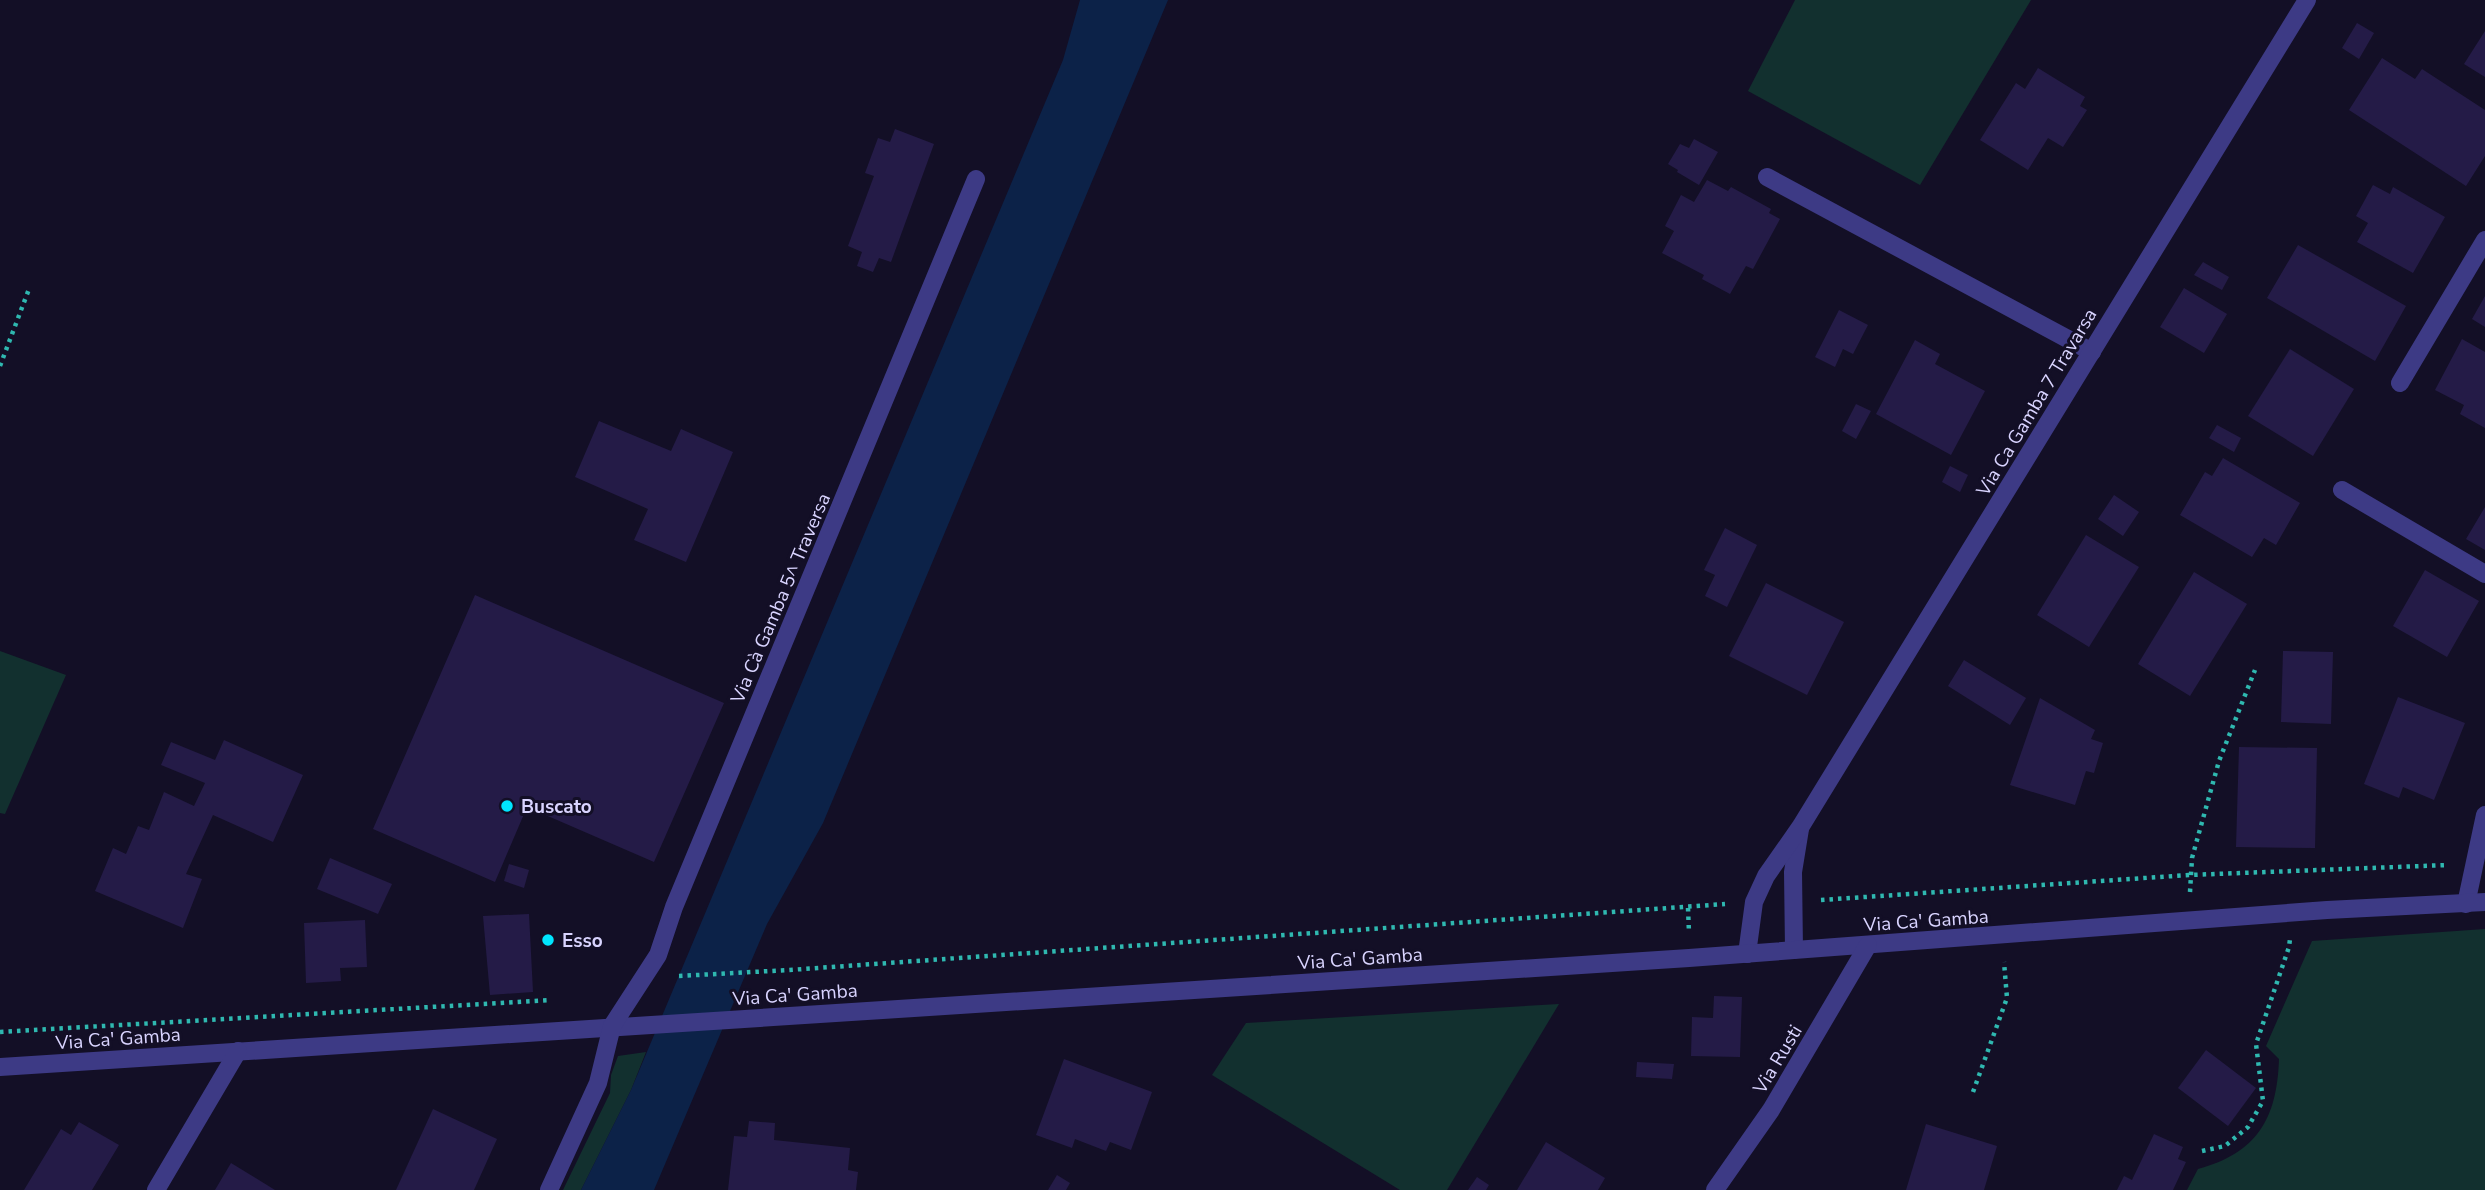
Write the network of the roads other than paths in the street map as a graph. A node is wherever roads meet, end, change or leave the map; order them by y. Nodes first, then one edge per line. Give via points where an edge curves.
1 (2307, 0) edge
2 (1767, 177) dead end
3 (976, 179) dead end
4 (2485, 240) edge
5 (2092, 352) junction
6 (2400, 383) dead end
7 (2342, 489) dead end
8 (2485, 573) edge
9 (2485, 815) edge
10 (1801, 825) junction
11 (2485, 902) edge
12 (2466, 904) junction
13 (1868, 945) junction
14 (1794, 950) junction
15 (1746, 954) junction
16 (612, 1026) junction
17 (238, 1051) junction
18 (0, 1067) edge
19 (156, 1190) edge
20 (549, 1190) edge
21 (1715, 1190) edge

1 - 5 street, Via Ca Gamba 7 Travarsa
2 - 5 street
3 - 16 street, Via Cà Gamba 5^ Traversa via 658,955
4 - 6 street
5 - 10 street, Via Ca Gamba 7 Travarsa
7 - 8 street
9 - 12 street
10 - 14 street, Via Ca Gamba 7 Travarsa via 1793,872
10 - 15 street, Via Ca Gamba 7 Travarsa via 1754,902
11 - 12 street, Via Ca' Gamba
12 - 13 street, Via Ca' Gamba
13 - 14 street, Via Ca' Gamba
13 - 21 street, Via Rusti via 1771,1110
14 - 15 street, Via Ca' Gamba
15 - 16 street, Via Ca' Gamba
16 - 17 street, Via Ca' Gamba
16 - 20 street via 598,1083
17 - 18 street, Via Ca' Gamba
17 - 19 street

